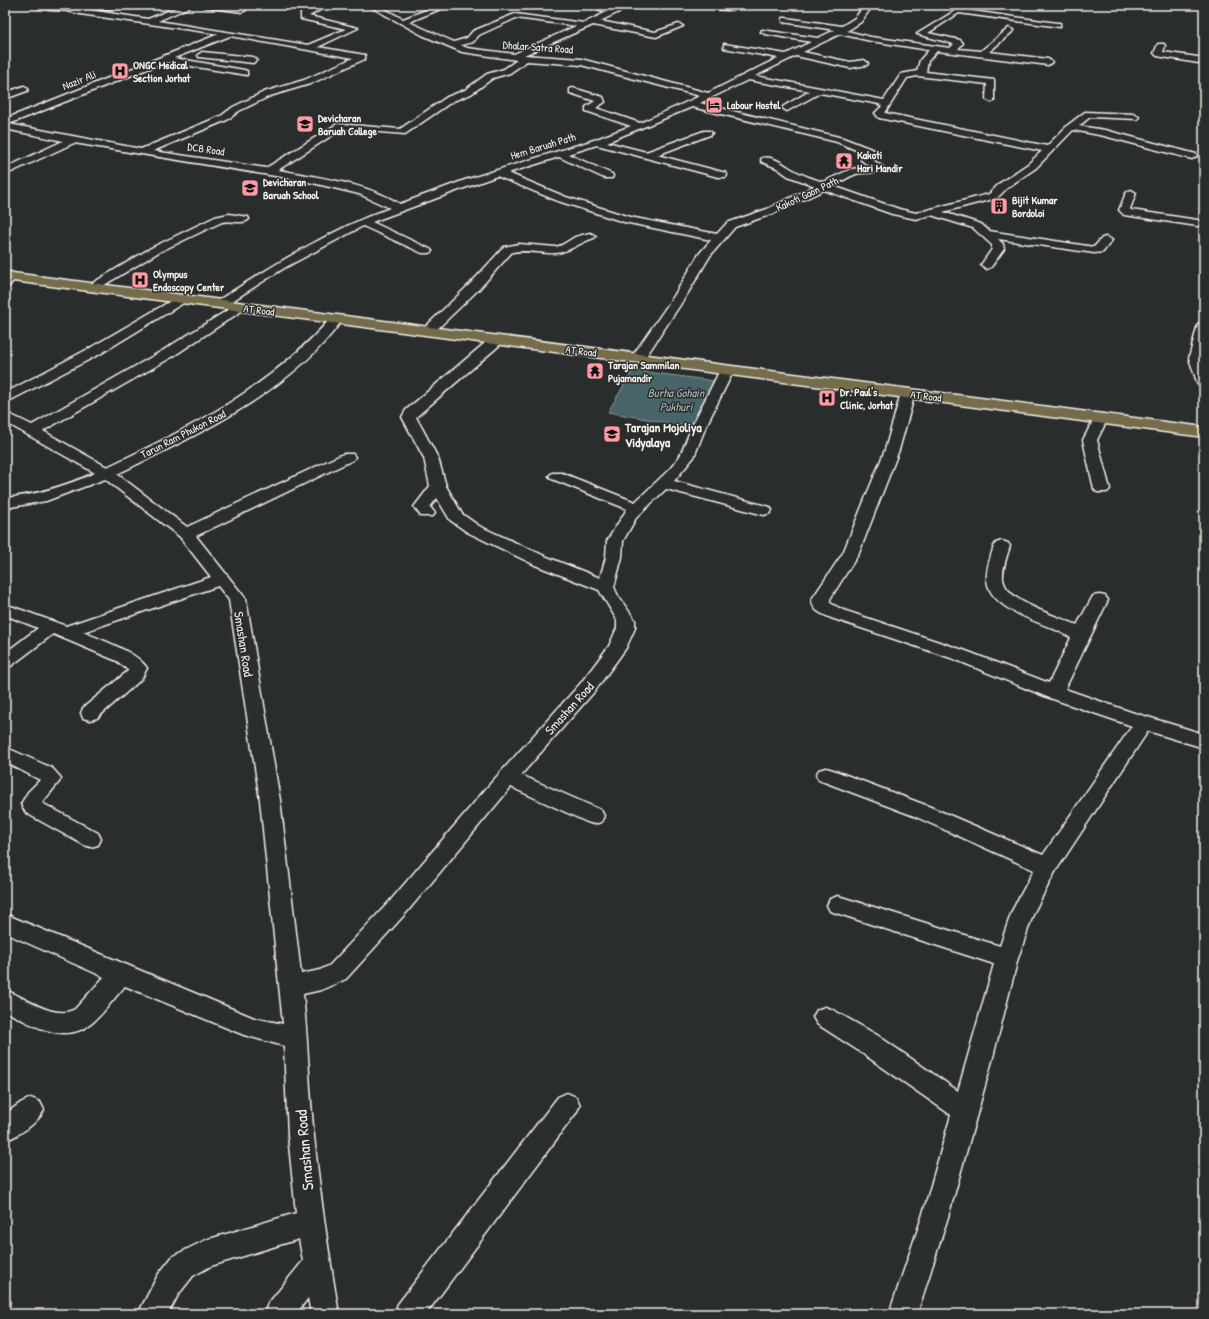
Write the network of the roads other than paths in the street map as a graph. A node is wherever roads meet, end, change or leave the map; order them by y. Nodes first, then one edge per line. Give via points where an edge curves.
1 (38, 5) edge
2 (120, 5) edge
3 (190, 5) edge
4 (205, 5) edge
5 (297, 5) edge
6 (371, 5) edge
7 (446, 5) edge
8 (585, 5) edge
9 (630, 5) edge
10 (711, 5) edge
11 (741, 5) edge
12 (869, 5) edge
13 (66, 8) junction
14 (242, 10) dead end
15 (616, 12) junction
16 (786, 20) dead end
17 (151, 21) junction
18 (404, 21) junction
19 (588, 24) junction
20 (1057, 25) dead end
21 (680, 26) dead end
22 (842, 30) junction
23 (1009, 30) dead end
24 (765, 32) dead end
25 (228, 33) junction
26 (820, 41) junction
27 (453, 45) junction
28 (727, 46) dead end
29 (1161, 46) dead end
30 (310, 47) junction
31 (934, 49) junction
32 (952, 51) junction
33 (179, 53) junction
34 (981, 54) junction
35 (791, 55) junction
36 (514, 57) junction
37 (525, 58) junction
38 (164, 59) junction
39 (253, 60) dead end
40 (1204, 61) edge
41 (1048, 62) dead end
42 (864, 63) dead end
43 (244, 74) dead end
44 (919, 74) junction
45 (745, 77) junction
46 (24, 89) dead end
47 (819, 90) junction
48 (573, 91) dead end
49 (5, 96) edge
50 (709, 96) junction
51 (991, 99) dead end
52 (691, 104) junction
53 (886, 104) junction
54 (787, 108) dead end
55 (1134, 117) dead end
56 (5, 122) edge
57 (5, 126) edge
58 (640, 126) junction
59 (1072, 127) junction
60 (707, 133) dead end
61 (73, 140) junction
62 (597, 142) junction
63 (1049, 148) junction
64 (141, 152) junction
65 (560, 154) junction
66 (647, 156) junction
67 (1192, 156) dead end
68 (766, 160) dead end
69 (270, 170) junction
70 (5, 172) edge
71 (498, 173) junction
72 (722, 175) dead end
73 (608, 176) dead end
74 (824, 186) junction
75 (1131, 193) dead end
76 (399, 209) junction
77 (930, 212) junction
78 (244, 219) dead end
79 (363, 222) junction
80 (1204, 224) edge
81 (986, 234) junction
82 (590, 236) dead end
83 (718, 238) junction
84 (1106, 240) dead end
85 (426, 251) dead end
86 (988, 265) dead end
87 (7, 278) edge
88 (92, 287) junction
89 (181, 299) junction
90 (221, 304) junction
91 (239, 307) junction
92 (336, 320) junction
93 (1204, 324) edge
94 (427, 331) junction
95 (497, 340) junction
96 (1200, 352) edge
97 (638, 358) junction
98 (727, 370) junction
99 (1204, 382) edge
100 (908, 393) junction
101 (6, 413) edge
102 (1101, 418) junction
103 (33, 431) junction
104 (1204, 432) edge
105 (348, 457) dead end
106 (106, 474) junction
107 (557, 476) dead end
108 (663, 483) junction
109 (438, 486) junction
110 (1102, 489) dead end
111 (5, 503) edge
112 (636, 508) junction
113 (764, 510) dead end
114 (427, 513) dead end
115 (186, 534) junction
116 (1002, 546) dead end
117 (222, 579) junction
118 (606, 587) junction
119 (1099, 600) dead end
120 (5, 609) edge
121 (59, 629) junction
122 (1080, 636) junction
123 (5, 662) edge
124 (1054, 692) junction
125 (90, 713) dead end
126 (1144, 723) junction
127 (1204, 741) edge
128 (5, 754) edge
129 (826, 775) dead end
130 (508, 777) junction
131 (594, 816) dead end
132 (91, 839) dead end
133 (1046, 866) junction
134 (838, 905) dead end
135 (5, 923) edge
136 (1007, 958) junction
137 (121, 974) junction
138 (289, 986) junction
139 (5, 1000) edge
140 (825, 1017) dead end
141 (296, 1038) junction
142 (567, 1105) dead end
143 (31, 1110) dead end
144 (965, 1110) junction
145 (5, 1129) edge
146 (310, 1222) junction
147 (317, 1265) junction
148 (152, 1314) edge
149 (278, 1314) edge
150 (325, 1314) edge
151 (408, 1314) edge
152 (903, 1314) edge

1 - 13 main road
2 - 13 main road
3 - 17 street
4 - 14 street
5 - 30 street via 316,10 304,17 354,28
6 - 18 street, Dhalar Satra Road
7 - 18 street
8 - 15 street
9 - 15 street
10 - 11 street via 734,8
12 - 22 street, Hem Baruah Path via 858,20
13 - 17 street
15 - 19 street
16 - 22 street
17 - 25 street
18 - 27 street, Dhalar Satra Road
19 - 21 street via 656,35
19 - 27 street via 515,16 476,33 470,40
19 - 36 street
20 - 32 street via 958,11 921,34 957,42
22 - 26 street, Hem Baruah Path
22 - 31 street via 866,38
23 - 34 street
24 - 26 street
25 - 30 street
25 - 33 street, Nazir Ali
26 - 35 street, Hem Baruah Path
27 - 36 street, Dhalar Satra Road via 472,52
28 - 35 street
29 - 40 street via 1158,53 1160,54
30 - 64 street via 362,57 307,82 267,94 236,109 224,118
31 - 32 street
31 - 44 street via 924,60
32 - 34 street
33 - 38 street, Nazir Ali
33 - 39 street
34 - 41 street
35 - 42 street via 847,64
35 - 45 street, Hem Baruah Path
36 - 37 street, Dhalar Satra Road
37 - 50 street, Dhalar Satra Road via 581,62
37 - 69 street via 507,71 490,76 468,92 453,97 402,132 340,126
38 - 43 street
38 - 56 street, Nazir Ali
44 - 51 street via 991,82
44 - 53 street via 904,76
45 - 47 street
45 - 50 street, Hem Baruah Path
46 - 49 street
47 - 53 street
47 - 54 street
48 - 58 street via 600,99 600,102 589,109
50 - 52 street, Hem Baruah Path
52 - 58 street, Hem Baruah Path
52 - 74 street, Kakoti Gaon Path via 840,140 875,154 866,160 878,167 876,169 855,171
53 - 63 street via 880,113 882,116
55 - 59 street via 1090,114
57 - 61 street, DCB Road
58 - 62 street, Hem Baruah Path
59 - 63 street
59 - 67 street
60 - 66 street
61 - 64 street, DCB Road
61 - 70 street
62 - 65 street, Hem Baruah Path
62 - 66 street
63 - 77 street via 1032,166 1004,185 993,196
64 - 69 street, DCB Road
65 - 71 street, Hem Baruah Path
65 - 73 street
66 - 72 street
68 - 74 street via 792,174
69 - 76 street, DCB Road via 359,190 390,202
71 - 76 street, Hem Baruah Path
71 - 83 street via 562,199 621,218
74 - 77 street via 907,215 916,216
74 - 83 street, Kakoti Gaon Path via 771,211 731,225
75 - 80 street via 1124,210 1128,213
76 - 79 street, Hem Baruah Path
77 - 81 street via 971,223
78 - 88 street via 219,219 155,250
79 - 85 street
79 - 90 street, Hem Baruah Path via 282,265
81 - 84 street via 1094,250 1099,250
81 - 86 street via 998,246
82 - 94 street via 556,250 519,247 508,249 475,286
83 - 97 street, Kakoti Gaon Path
87 - 88 main road, AT Road
88 - 89 main road, AT Road
89 - 90 main road, AT Road
89 - 101 street via 95,351
90 - 91 main road, AT Road
91 - 92 main road, AT Road
91 - 103 street via 167,354
92 - 94 main road, AT Road
92 - 106 street, Tarun Ram Phukon Road via 290,368 252,397 200,427
93 - 96 street
94 - 95 main road, AT Road
95 - 97 main road, AT Road
95 - 109 street via 409,417 431,458
96 - 99 street via 1197,364
97 - 98 main road, AT Road
98 - 100 main road, AT Road
98 - 108 street via 687,457
100 - 102 main road, AT Road
100 - 124 street via 892,450 851,553 821,599 821,606 837,614 960,655
101 - 103 street, Smashan Road
102 - 104 main road, AT Road
102 - 110 street via 1090,440
103 - 106 street, Smashan Road
105 - 115 street
106 - 111 street, Tarun Ram Phukon Road via 58,493
106 - 115 street, Smashan Road
107 - 112 street
108 - 112 street
108 - 113 street
109 - 114 street via 423,504 422,507
109 - 118 street via 456,516 473,529 541,561
112 - 118 street via 615,541 614,557
115 - 117 street, Smashan Road
116 - 122 street via 995,580 1003,596
117 - 121 street
117 - 138 street, Smashan Road via 237,599 270,800
118 - 130 street, Smashan Road via 626,620 623,636 596,677
119 - 122 street
120 - 121 street
121 - 123 street
121 - 125 street via 123,657 138,668 131,679
122 - 124 street via 1080,641
124 - 126 street
126 - 127 street
126 - 133 street
128 - 132 street via 51,778 33,800 33,808
129 - 133 street via 921,811
130 - 131 street
130 - 138 street, Smashan Road via 398,907 338,972 320,980
133 - 136 street via 1023,911
134 - 136 street
135 - 137 street
136 - 144 street via 982,1058
137 - 139 street via 83,1016 73,1022 50,1022
137 - 141 street via 252,1028
138 - 141 street, Smashan Road
140 - 144 street via 868,1043
141 - 146 street, Smashan Road via 301,1135
142 - 151 street
143 - 145 street
144 - 152 street via 935,1217
146 - 147 street, Smashan Road
146 - 148 street via 206,1254 183,1266 168,1285
147 - 149 street
147 - 150 street, Smashan Road

